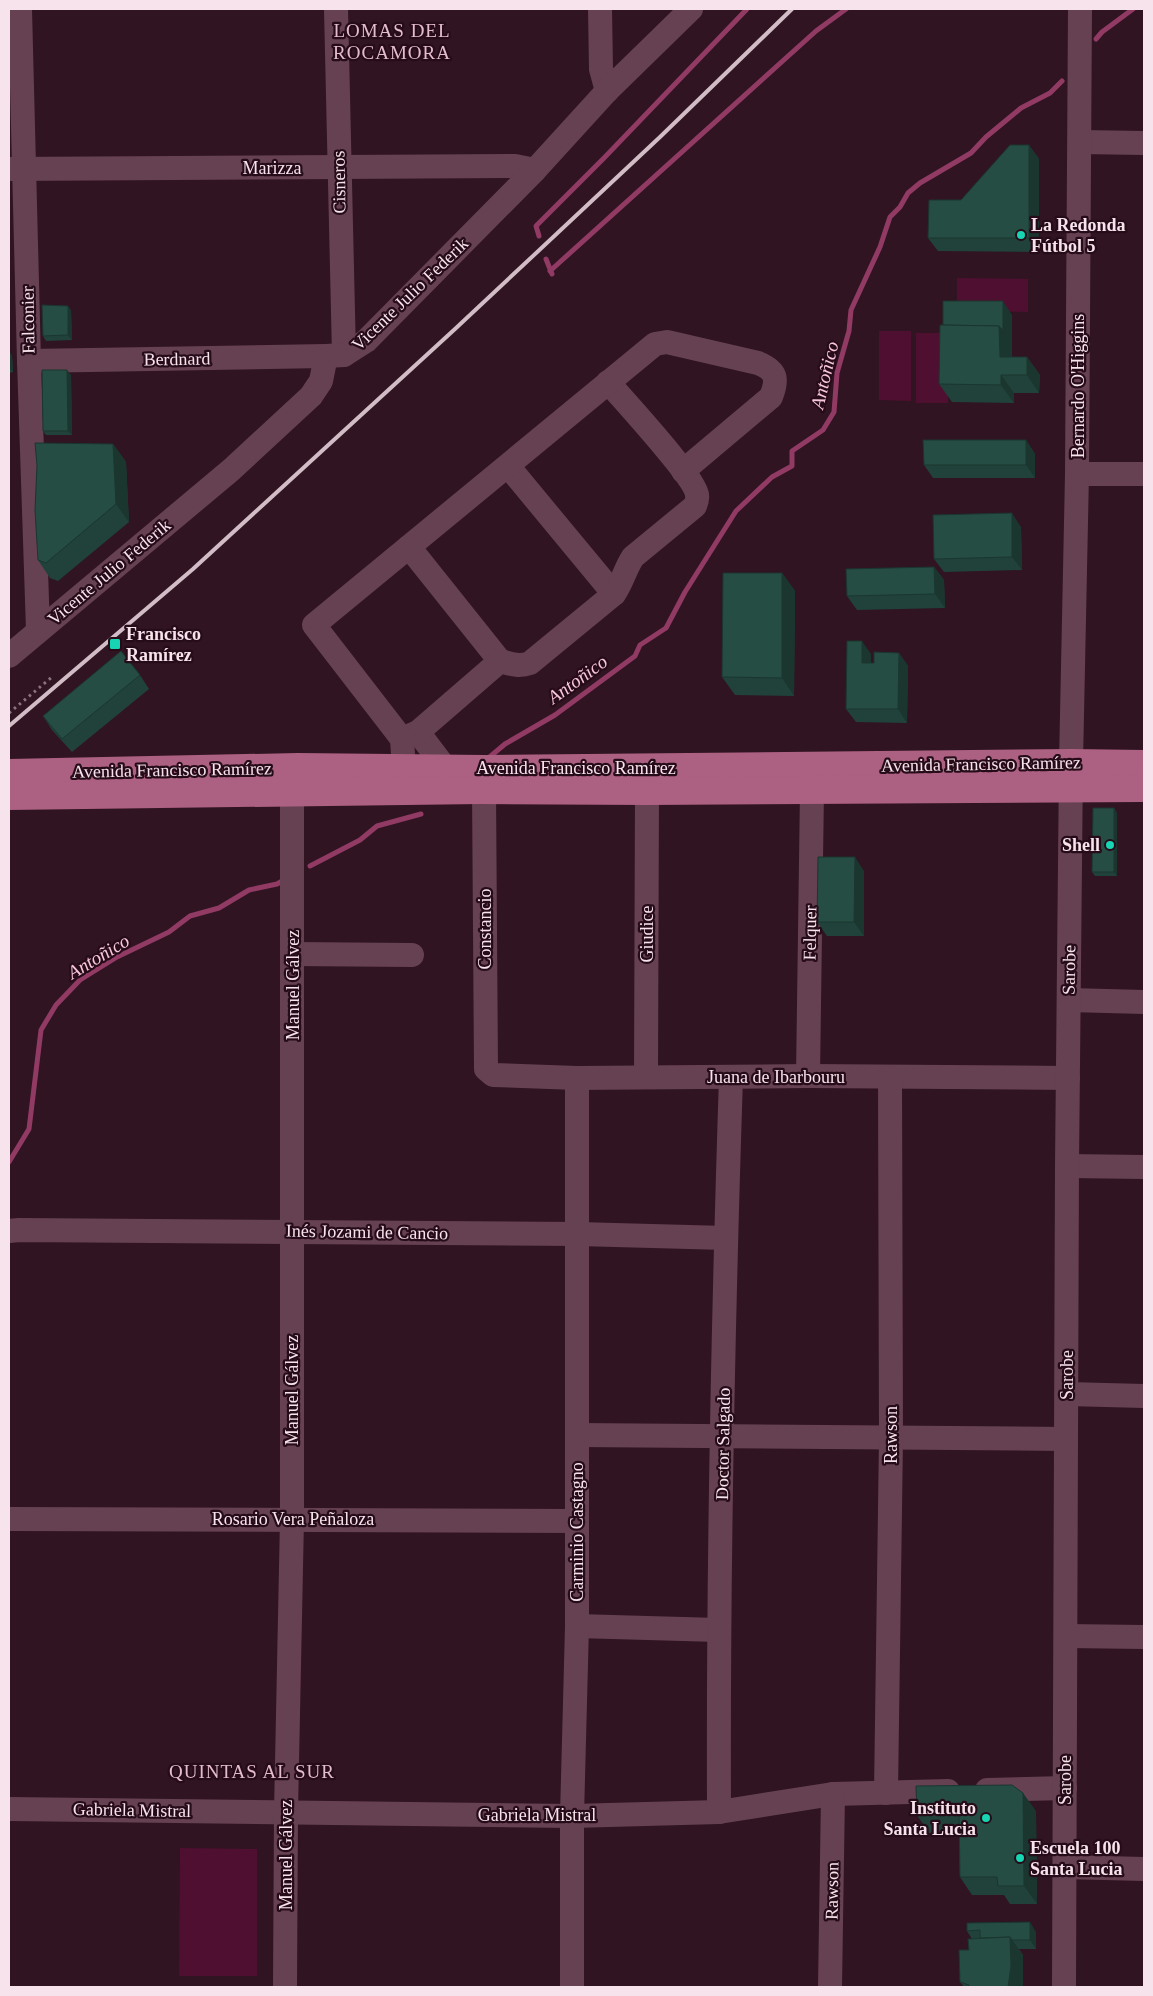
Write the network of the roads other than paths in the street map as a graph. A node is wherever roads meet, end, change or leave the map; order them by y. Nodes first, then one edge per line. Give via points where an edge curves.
1 (20, 9) edge
2 (336, 9) edge
3 (600, 9) edge
4 (691, 9) edge
5 (1080, 9) edge
6 (607, 91) junction
7 (1080, 142) junction
8 (1144, 143) edge
9 (339, 167) junction
10 (17, 169) edge
11 (535, 170) junction
12 (335, 356) junction
13 (29, 361) junction
14 (608, 382) junction
15 (508, 466) junction
16 (683, 471) junction
17 (1077, 474) junction
18 (1144, 474) edge
19 (408, 547) junction
20 (614, 594) junction
21 (38, 630) junction
22 (9, 656) edge
23 (500, 661) junction
24 (410, 736) junction
25 (1144, 764) edge
26 (404, 768) junction
27 (446, 769) junction
28 (9, 773) edge
29 (1071, 775) junction
30 (1144, 788) edge
31 (484, 790) junction
32 (812, 790) junction
33 (647, 791) junction
34 (292, 792) junction
35 (9, 796) edge
36 (293, 954) junction
37 (412, 955) dead end
38 (1069, 1000) junction
39 (1144, 1002) edge
40 (486, 1069) joint
41 (808, 1076) junction
42 (646, 1077) junction
43 (731, 1077) junction
44 (890, 1077) junction
45 (577, 1078) junction
46 (1068, 1078) junction
47 (1067, 1166) junction
48 (1144, 1167) edge
49 (9, 1231) edge
50 (293, 1231) junction
51 (578, 1234) junction
52 (726, 1238) junction
53 (1067, 1394) junction
54 (1144, 1396) edge
55 (577, 1435) junction
56 (723, 1437) junction
57 (891, 1438) junction
58 (1066, 1439) junction
59 (9, 1519) edge
60 (292, 1519) junction
61 (577, 1521) junction
62 (577, 1626) junction
63 (718, 1630) junction
64 (1066, 1636) junction
65 (1144, 1637) edge
66 (1064, 1788) junction
67 (886, 1793) junction
68 (833, 1794) junction
69 (9, 1809) edge
70 (286, 1812) junction
71 (719, 1812) junction
72 (572, 1816) junction
73 (1065, 1868) junction
74 (1144, 1869) edge
75 (285, 1987) edge
76 (572, 1987) edge
77 (830, 1987) edge
78 (1064, 1987) edge

1 - 10 street, Falconier
2 - 9 street, Cisneros
3 - 6 street via 601,69
4 - 6 street, Vicente Julio Federik
5 - 7 street, Bernardo O'Higgins
6 - 11 street, Vicente Julio Federik
7 - 8 street
7 - 17 street, Bernardo O'Higgins
9 - 10 street, Marizza
9 - 11 street, Marizza via 515,166
9 - 12 street, Cisneros
10 - 13 street, Falconier
11 - 12 street, Vicente Julio Federik via 366,341 354,350
12 - 13 street, Berdnard
12 - 21 street, Vicente Julio Federik via 311,396 231,470
13 - 21 street, Falconier
14 - 15 street
14 - 16 street
14 - 16 street via 661,342 770,368 775,376 771,397
15 - 19 street
15 - 20 street
16 - 20 street via 698,496 695,506 633,557
17 - 18 street
17 - 29 street, Bernardo O'Higgins
19 - 23 street
19 - 24 street via 314,625
20 - 23 street via 530,663 514,665
21 - 22 street, Vicente Julio Federik
23 - 24 street
24 - 26 street
24 - 27 street
25 - 29 main road, Avenida Francisco Ramírez
26 - 27 main road, Avenida Francisco Ramírez
26 - 28 main road, Avenida Francisco Ramírez
27 - 29 main road, Avenida Francisco Ramírez
29 - 30 main road, Avenida Francisco Ramírez
29 - 32 main road, Avenida Francisco Ramírez
29 - 38 street, Sarobe
31 - 33 main road, Avenida Francisco Ramírez
31 - 34 main road, Avenida Francisco Ramírez
31 - 40 street, Constancio
32 - 33 main road, Avenida Francisco Ramírez
32 - 41 street, Felquer
33 - 42 street, Giudice
34 - 35 main road, Avenida Francisco Ramírez
34 - 36 street, Manuel Gálvez
36 - 37 street
36 - 50 street, Manuel Gálvez
38 - 39 street
38 - 46 street, Sarobe
40 - 45 street, Juana de Ibarbouru via 493,1075
41 - 43 street, Juana de Ibarbouru
41 - 44 street, Juana de Ibarbouru
42 - 43 street, Juana de Ibarbouru
42 - 45 street, Juana de Ibarbouru
43 - 52 street, Doctor Salgado
44 - 46 street, Juana de Ibarbouru
44 - 57 street, Rawson
45 - 51 street, Carminio Castagno
46 - 47 street, Sarobe
47 - 48 street
47 - 53 street, Sarobe
49 - 50 street, Inés Jozami de Cancio
50 - 51 street, Inés Jozami de Cancio
50 - 60 street, Manuel Gálvez
51 - 52 street, Inés Jozami de Cancio
51 - 55 street, Carminio Castagno
52 - 56 street, Doctor Salgado
53 - 54 street
53 - 58 street, Sarobe
55 - 56 street
55 - 61 street, Carminio Castagno
56 - 57 street
56 - 63 street, Doctor Salgado
57 - 58 street
57 - 67 street, Rawson
58 - 64 street, Sarobe
59 - 60 street, Rosario Vera Peñaloza
60 - 61 street, Rosario Vera Peñaloza
60 - 70 street, Manuel Gálvez
61 - 62 street, Carminio Castagno
62 - 63 street
62 - 72 street, Carminio Castagno
63 - 71 street, Doctor Salgado
64 - 65 street
64 - 66 street, Sarobe
66 - 67 street, Gabriela Mistral
66 - 73 street, Sarobe
67 - 68 street, Gabriela Mistral
68 - 71 street, Gabriela Mistral
68 - 77 street, Rawson
69 - 70 street, Gabriela Mistral
70 - 72 street, Gabriela Mistral
70 - 75 street, Manuel Gálvez
71 - 72 street, Gabriela Mistral
72 - 76 street, Carminio Castagno
73 - 74 street
73 - 78 street, Sarobe

